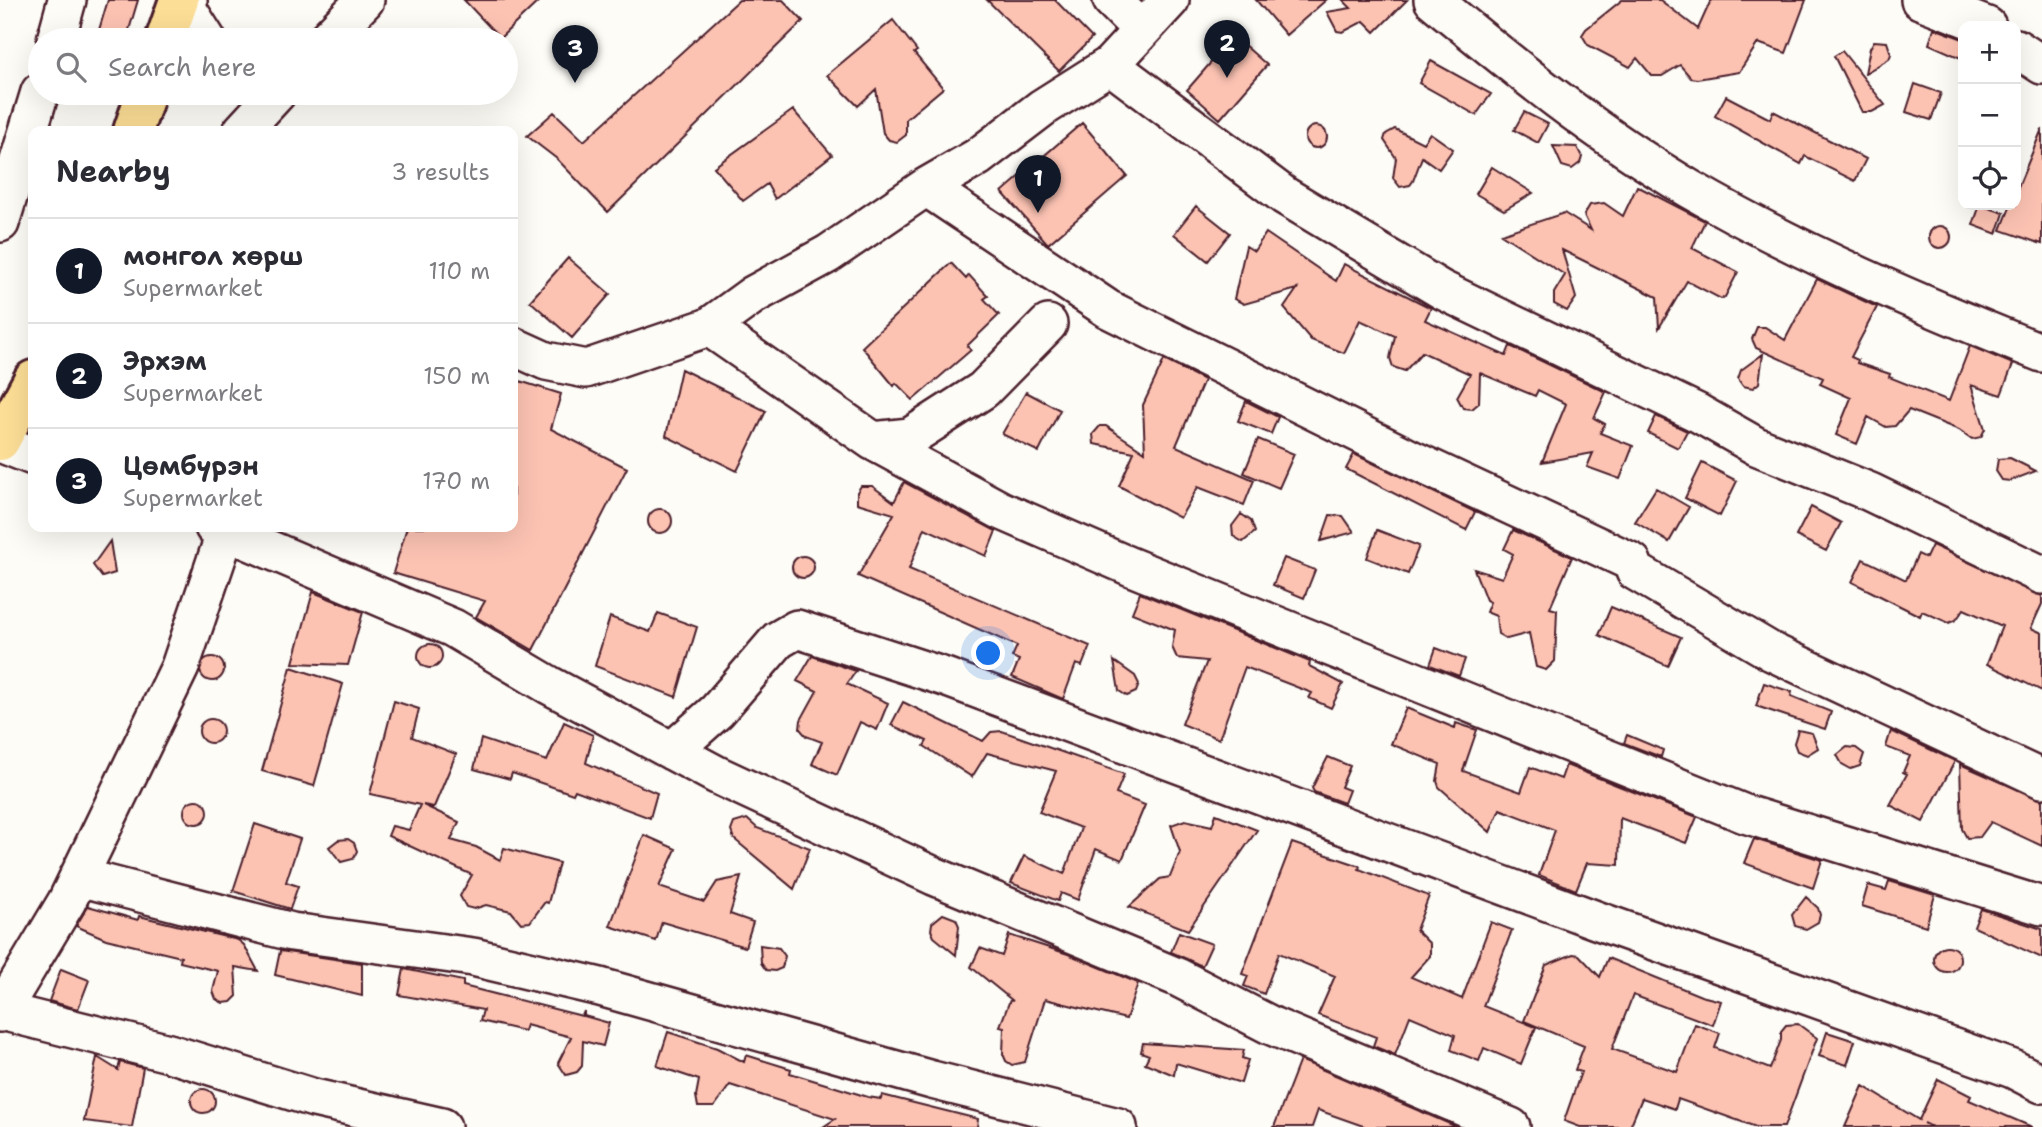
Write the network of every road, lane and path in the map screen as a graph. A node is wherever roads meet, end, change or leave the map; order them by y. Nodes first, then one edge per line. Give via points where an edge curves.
1 (67, 0) edge
2 (179, 0) edge
3 (188, 0) edge
4 (365, 0) edge
5 (1112, 0) edge
6 (1170, 0) edge
7 (1433, 0) edge
8 (1920, 0) edge
9 (1974, 21) edge
10 (59, 28) edge
11 (168, 28) edge
12 (200, 28) edge
13 (338, 28) edge
14 (1141, 29) junction
15 (2021, 51) edge
16 (1110, 65) junction
17 (2042, 65) edge
18 (37, 105) edge
19 (142, 105) edge
20 (266, 105) edge
21 (32, 126) edge
22 (135, 126) edge
23 (247, 126) edge
24 (28, 141) edge
25 (926, 187) junction
26 (9, 219) edge
27 (1048, 324) dead end
28 (709, 327) junction
29 (518, 348) edge
30 (2042, 353) edge
31 (28, 389) edge
32 (873, 441) junction
33 (0, 442) edge
34 (28, 454) edge
35 (219, 532) edge
36 (227, 532) edge
37 (289, 532) edge
38 (310, 567) junction
39 (2042, 575) edge
40 (672, 751) junction
41 (2042, 779) edge
42 (79, 877) junction
43 (2042, 906) edge
44 (0, 1012) edge
45 (2042, 1084) edge
46 (442, 1127) edge
47 (1118, 1127) edge
48 (1511, 1127) edge

1 - 10 street
2 - 11 main road
3 - 12 street via 188,10
4 - 13 street
5 - 14 street
6 - 14 street
7 - 30 street via 1521,73 1690,189 1894,293
8 - 9 street
14 - 16 street
15 - 17 street
16 - 25 street via 1042,108 978,157
16 - 39 street via 1285,196 1442,290 1698,413 1756,446 1870,492
18 - 21 street
19 - 22 main road
20 - 23 street
24 - 26 street
25 - 28 street
25 - 41 street via 1108,309 1632,562 1635,571 1772,652
27 - 32 street via 983,390 910,437
28 - 29 street via 586,369 546,361
28 - 32 street
31 - 33 main road
32 - 43 street via 1000,510 1531,729 1745,814
33 - 34 street
35 - 42 street via 180,667
36 - 38 street
37 - 38 street via 299,557
38 - 40 street via 453,628
40 - 45 street via 717,711 778,640 797,629 958,682 1583,915 1988,1059
40 - 48 street via 934,876 1177,977 1272,1026
42 - 44 street
42 - 47 street via 292,932 473,957 600,987
44 - 46 street via 169,1053 314,1098

